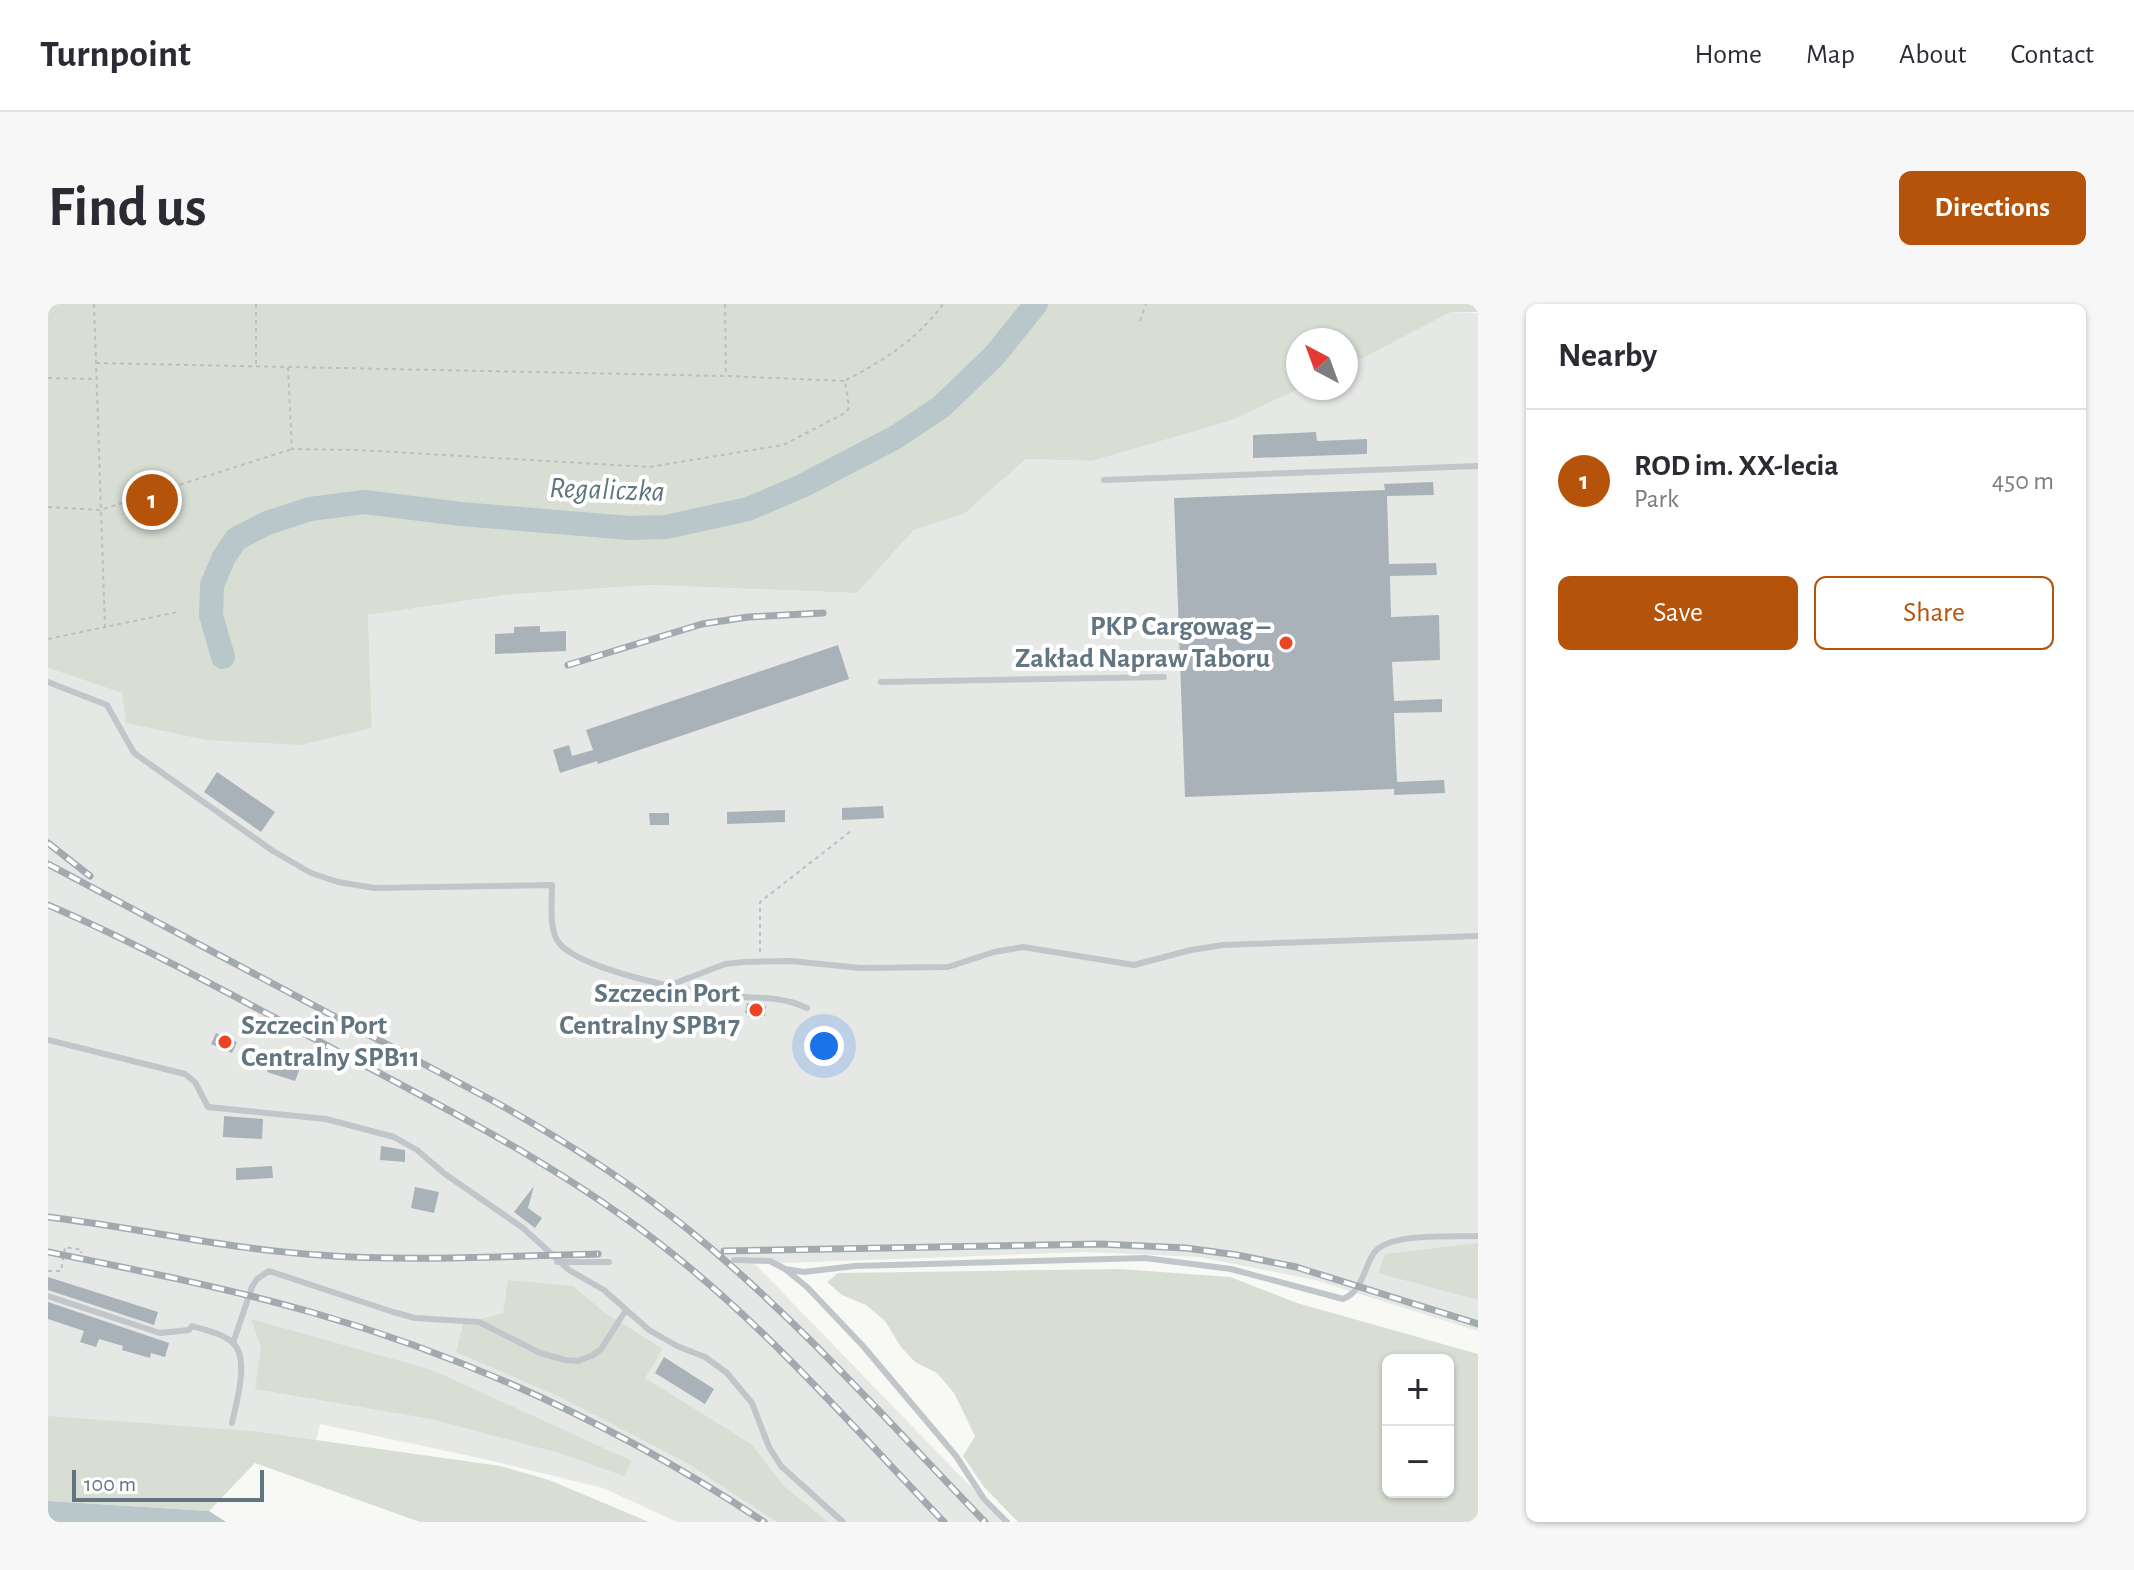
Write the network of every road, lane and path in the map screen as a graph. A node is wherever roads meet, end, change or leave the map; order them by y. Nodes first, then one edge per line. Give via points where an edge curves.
1 (94, 304) edge
2 (256, 304) edge
3 (725, 304) edge
4 (943, 304) edge
5 (1146, 304) edge
6 (1140, 321) dead end
7 (96, 363) junction
8 (256, 367) junction
9 (288, 368) junction
10 (726, 376) junction
11 (48, 378) edge
12 (95, 379) junction
13 (845, 381) junction
14 (292, 449) junction
15 (1478, 466) edge
16 (1104, 480) dead end
17 (48, 507) edge
18 (100, 510) junction
19 (178, 612) dead end
20 (105, 627) junction
21 (48, 639) edge
22 (1164, 677) dead end
23 (48, 682) edge
24 (881, 682) dead end
25 (851, 831) dead end
26 (1478, 936) edge
27 (760, 961) junction
28 (671, 985) junction
29 (807, 1008) dead end
30 (48, 1040) edge
31 (1478, 1236) edge
32 (81, 1253) dead end
33 (734, 1260) dead end
34 (557, 1262) junction
35 (609, 1262) dead end
36 (785, 1269) junction
37 (48, 1271) edge
38 (48, 1296) edge
39 (626, 1310) junction
40 (233, 1343) junction
41 (232, 1423) dead end
42 (843, 1522) edge
43 (1007, 1522) edge

1 - 7 path
2 - 8 path
3 - 10 path
4 - 13 path via 918,333
5 - 6 path
7 - 8 path
7 - 12 path
8 - 9 path
9 - 10 path
9 - 14 path
10 - 13 path
11 - 12 path
12 - 18 path
13 - 14 path via 847,412 783,445 649,467
14 - 18 path
15 - 16 lane
17 - 18 path
18 - 20 path
19 - 20 path
20 - 21 path
22 - 24 lane
23 - 28 lane via 107,705 134,753 311,873 374,888 552,885 554,933 565,951 622,974
25 - 27 path via 760,902
26 - 27 lane via 1223,945 1134,965 1023,947 948,967 852,968
27 - 28 lane via 725,964
28 - 29 lane via 730,996 783,998
30 - 34 lane via 185,1074 208,1107 317,1117 394,1137 523,1228
31 - 36 lane via 1389,1241 1374,1253 1356,1291 1343,1299 1231,1269 1145,1258
32 - 37 path via 65,1247 61,1271
33 - 36 lane via 763,1260
34 - 35 lane
34 - 39 lane
36 - 43 lane via 853,1334
38 - 40 lane via 160,1333 192,1326
39 - 40 lane via 601,1349 578,1361 565,1360 479,1322 415,1318 269,1271 252,1287
39 - 42 lane via 659,1337 705,1357 736,1381 781,1466
40 - 41 lane via 242,1369

